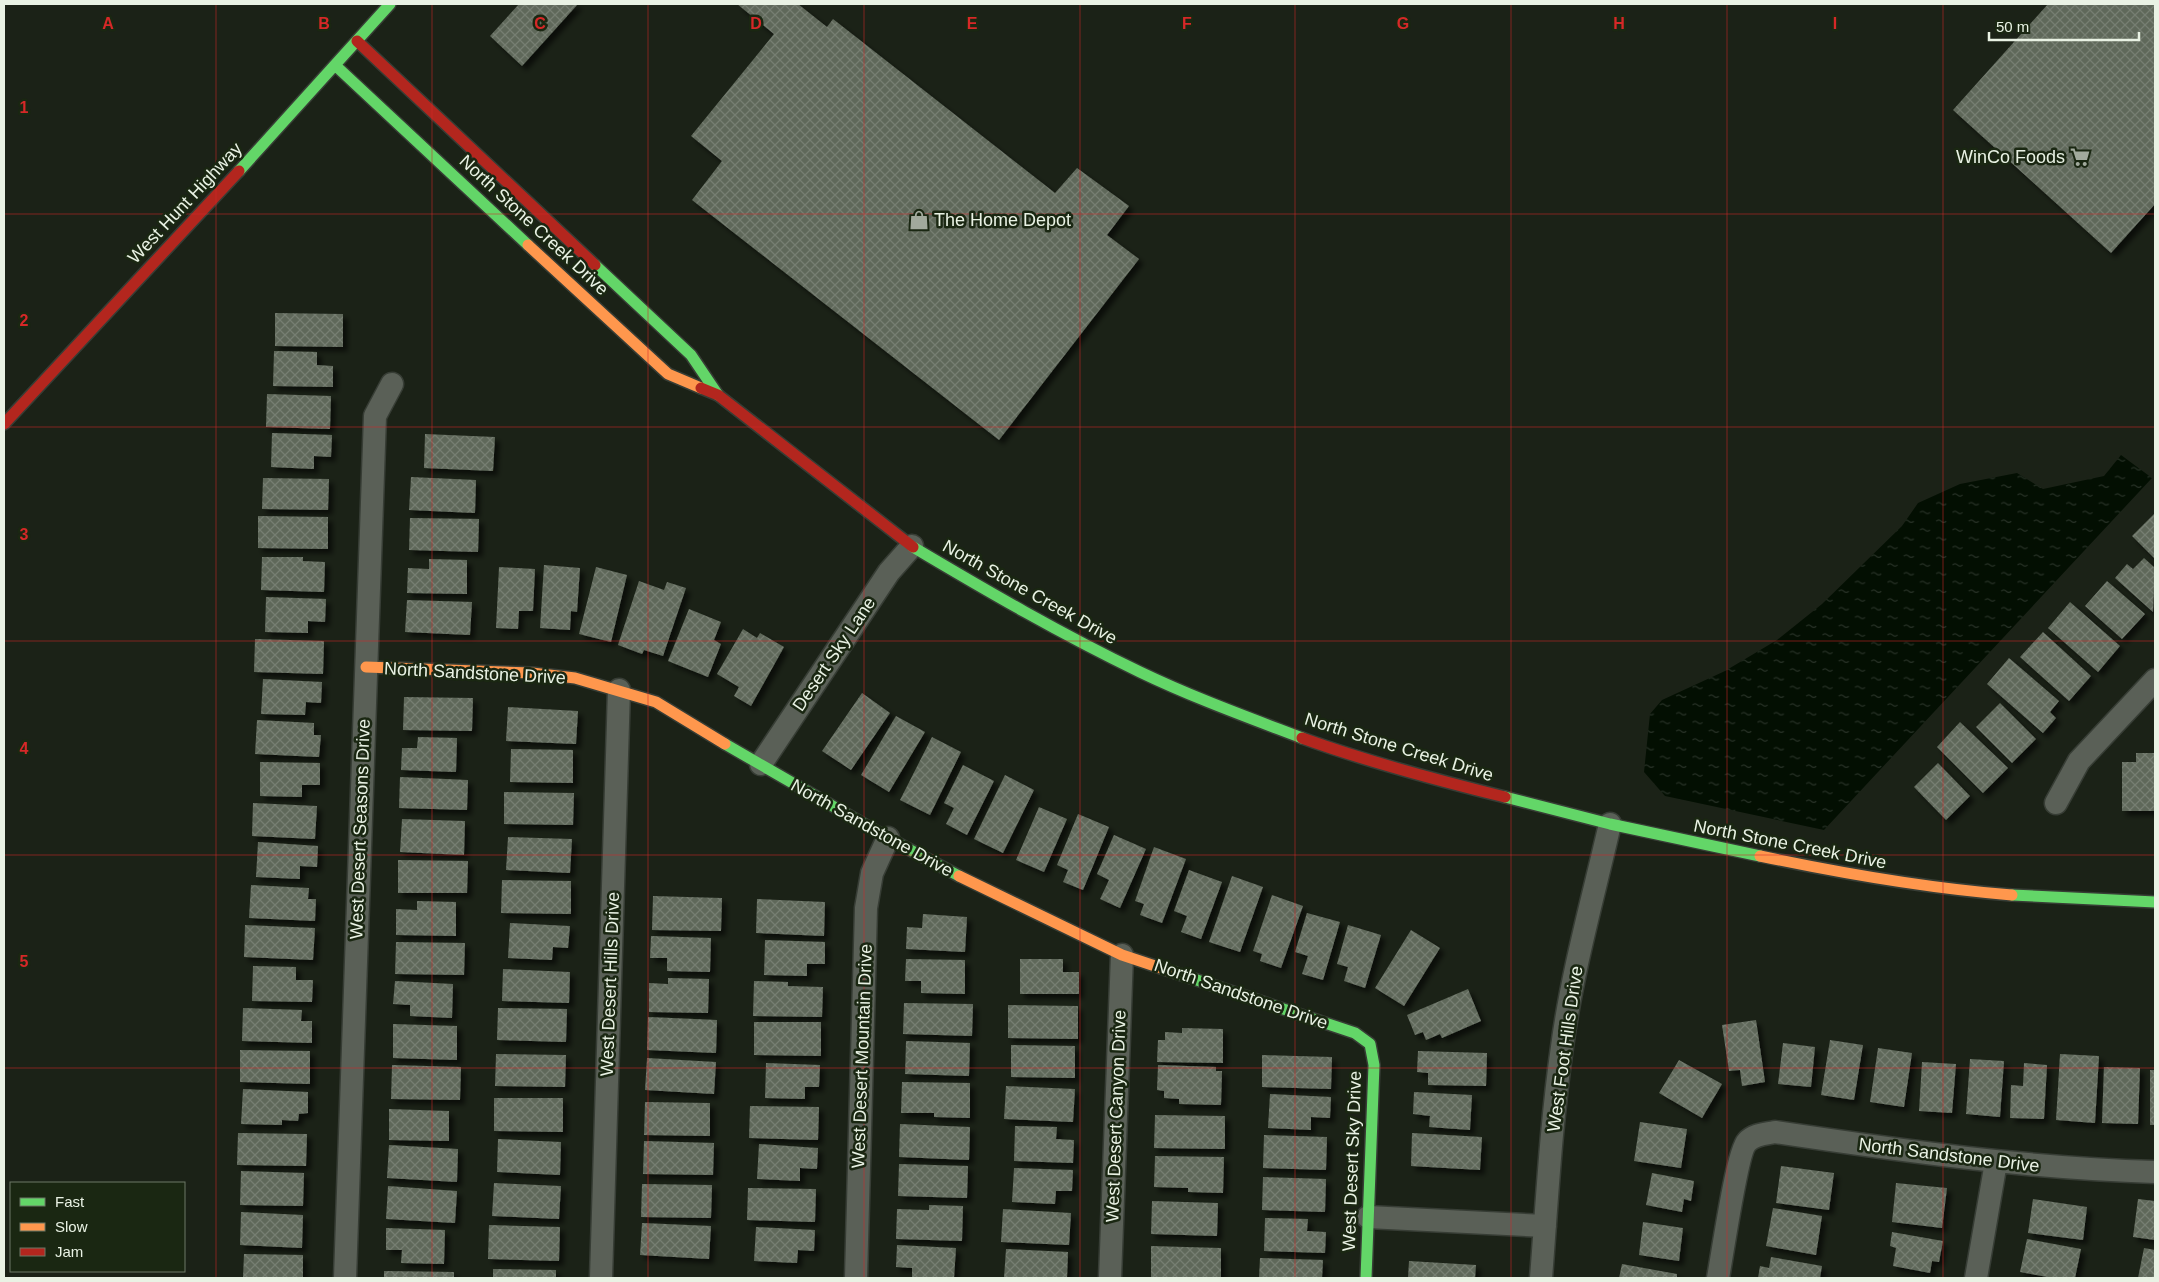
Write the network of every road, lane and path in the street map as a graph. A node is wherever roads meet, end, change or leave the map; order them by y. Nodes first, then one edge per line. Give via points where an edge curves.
1 (390, 4) edge
2 (357, 40) junction
3 (336, 66) junction
4 (392, 384) dead end
5 (718, 395) junction
6 (4, 424) edge
7 (912, 546) junction
8 (366, 668) junction
9 (619, 690) junction
10 (2152, 691) edge
11 (761, 764) junction
12 (2056, 803) dead end
13 (1610, 824) junction
14 (888, 838) junction
15 (2155, 902) edge
16 (1122, 955) junction
17 (1370, 1044) joint
18 (1996, 1162) junction
19 (2155, 1172) edge
20 (1368, 1216) junction
21 (1545, 1226) junction
22 (345, 1278) edge
23 (601, 1278) edge
24 (856, 1278) edge
25 (1110, 1278) edge
26 (1366, 1278) edge
27 (1542, 1278) edge
28 (1718, 1278) edge
29 (1976, 1278) edge

1 - 2 street, West Hunt Highway
2 - 3 street, West Hunt Highway
2 - 5 street, North Stone Creek Drive via 691,355
3 - 5 street, North Stone Creek Drive via 668,374
3 - 6 street, West Hunt Highway
4 - 8 street, West Desert Seasons Drive via 375,416
5 - 7 street, North Stone Creek Drive
7 - 11 street, Desert Sky Lane via 889,572
7 - 13 street, North Stone Creek Drive via 1013,606 1140,672 1210,703 1343,753
8 - 9 street, North Sandstone Drive via 532,673 574,678
8 - 22 street, West Desert Seasons Drive
9 - 11 street, North Sandstone Drive via 656,702
9 - 23 street, West Desert Hills Drive
10 - 12 street via 2079,761
11 - 14 street, North Sandstone Drive
13 - 15 street, North Stone Creek Drive via 1791,864 1910,885 2065,899
13 - 21 street, West Foot Hills Drive via 1573,981 1562,1046
14 - 16 street, North Sandstone Drive via 985,890
14 - 24 street, West Desert Mountain Drive via 872,873 866,908
16 - 17 street, North Sandstone Drive via 1355,1033
16 - 25 street, West Desert Canyon Drive
17 - 20 street, West Desert Sky Drive via 1374,1065
18 - 19 street, North Sandstone Drive
18 - 28 street, North Sandstone Drive via 1775,1132 1756,1136 1745,1143 1738,1165
18 - 29 street
20 - 21 street
20 - 26 street, West Desert Sky Drive
21 - 27 street, West Foot Hills Drive

